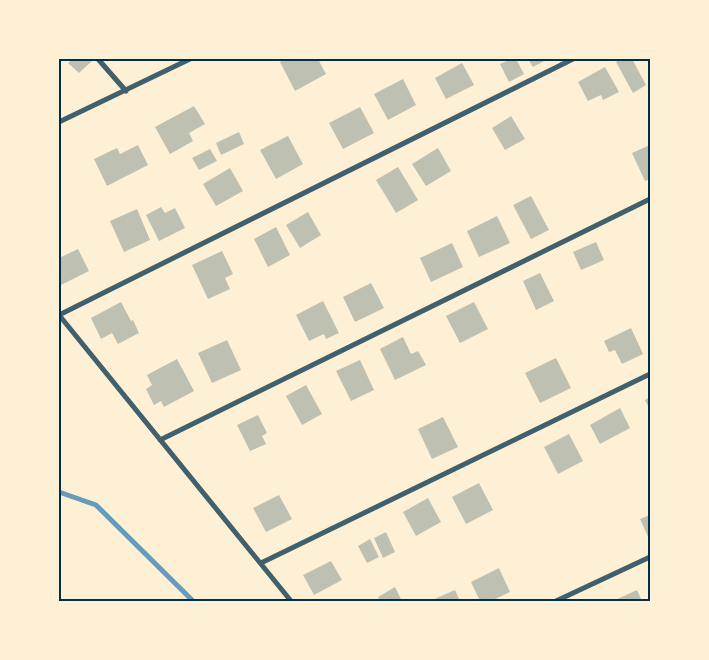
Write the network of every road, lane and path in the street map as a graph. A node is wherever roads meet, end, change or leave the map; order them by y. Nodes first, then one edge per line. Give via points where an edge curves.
1 (98, 59) edge
2 (190, 59) edge
3 (573, 59) edge
4 (126, 90) junction
5 (59, 122) edge
6 (650, 199) edge
7 (59, 315) edge
8 (650, 374) edge
9 (160, 440) junction
10 (650, 557) edge
11 (261, 564) junction
12 (291, 601) edge
13 (556, 601) edge

1 - 4 street
2 - 4 street
3 - 7 street
4 - 5 street
6 - 9 street
7 - 9 street
8 - 11 street
9 - 11 street
10 - 13 street
11 - 12 street

